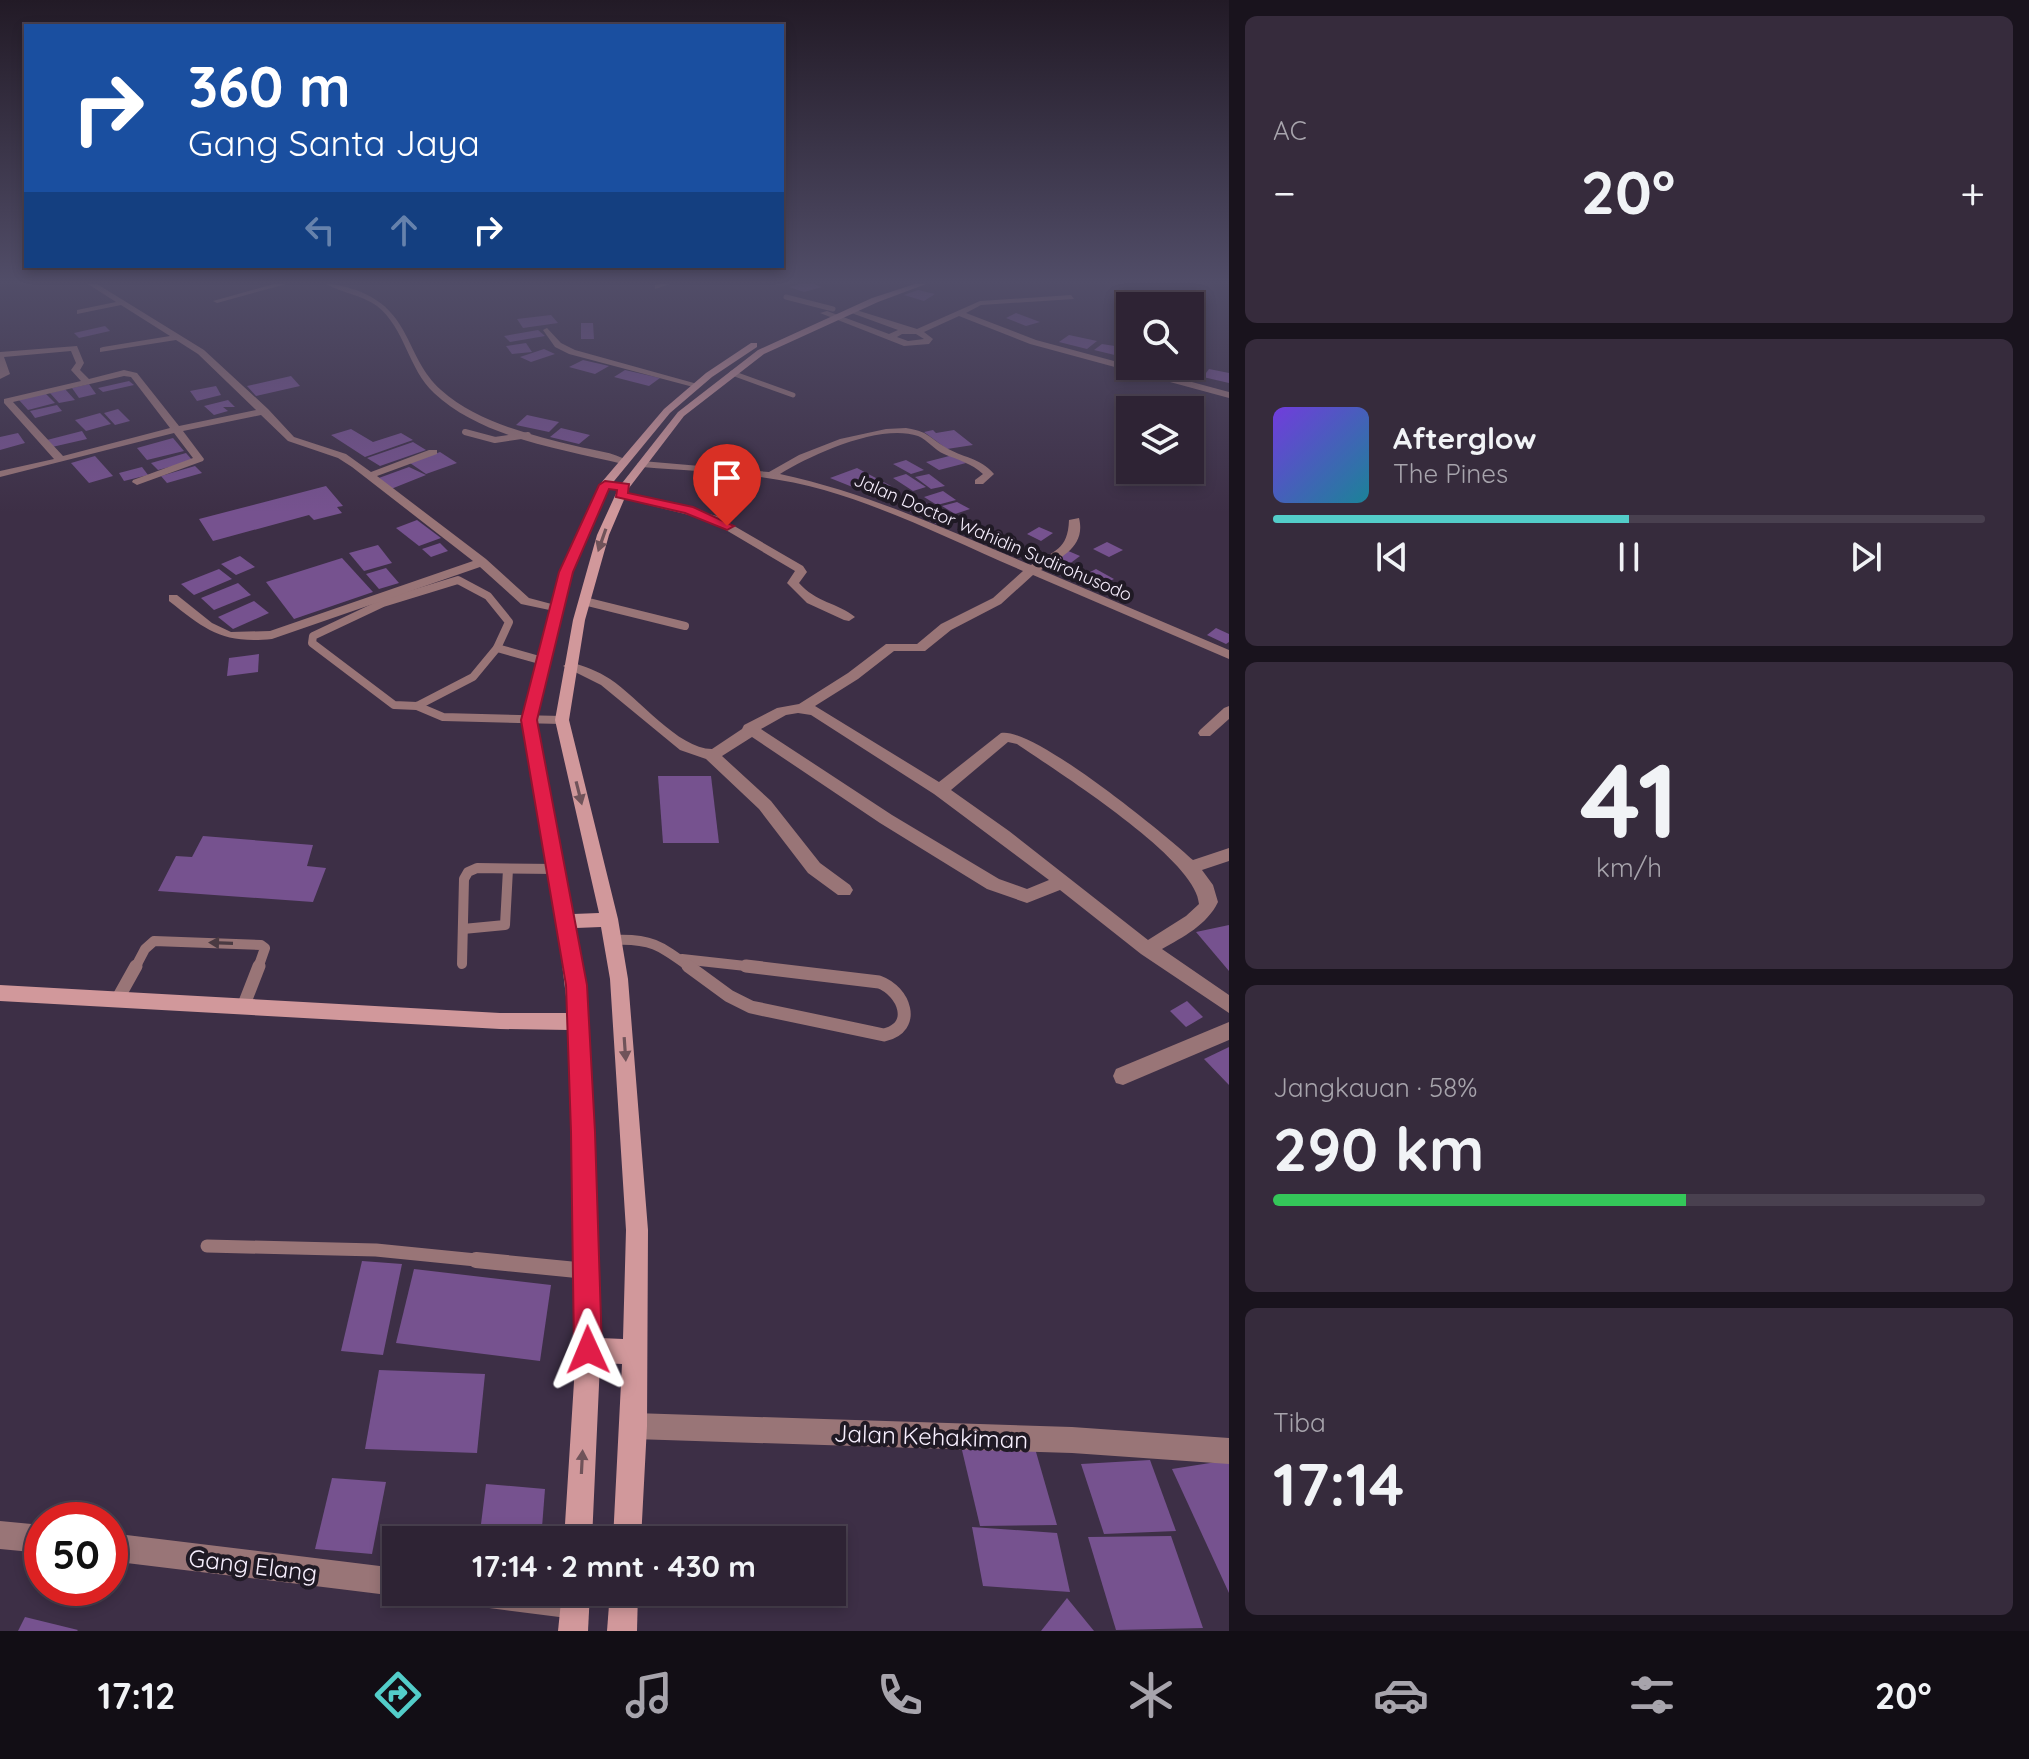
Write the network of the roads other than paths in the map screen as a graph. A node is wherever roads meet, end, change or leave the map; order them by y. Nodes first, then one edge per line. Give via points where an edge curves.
1 (2, 360) edge
2 (79, 360) edge
3 (210, 360) edge
4 (415, 360) edge
5 (603, 360) edge
6 (742, 360) edge
7 (1100, 360) edge
8 (738, 363) junction
9 (0, 376) edge
10 (88, 382) junction
11 (697, 385) junction
12 (793, 395) dead end
13 (1229, 395) edge
14 (13, 409) junction
15 (265, 411) junction
16 (2, 412) edge
17 (674, 413) junction
18 (175, 430) junction
19 (465, 432) dead end
20 (528, 435) junction
21 (433, 452) dead end
22 (61, 460) junction
23 (623, 461) junction
24 (642, 464) junction
25 (0, 474) edge
26 (771, 475) junction
27 (369, 476) junction
28 (137, 482) dead end
29 (979, 482) dead end
30 (617, 489) junction
31 (1075, 520) dead end
32 (482, 562) junction
33 (1030, 571) junction
34 (563, 583) junction
35 (586, 593) junction
36 (173, 598) dead end
37 (555, 609) junction
38 (849, 617) dead end
39 (685, 626) dead end
40 (497, 648) junction
41 (1229, 655) edge
42 (543, 661) junction
43 (570, 666) junction
44 (417, 706) junction
45 (804, 707) junction
46 (1229, 711) edge
47 (529, 720) junction
48 (562, 720) junction
49 (749, 728) junction
50 (1205, 733) dead end
51 (711, 755) junction
52 (940, 790) junction
53 (1229, 854) edge
54 (1190, 868) junction
55 (508, 869) junction
56 (555, 869) junction
57 (1060, 883) junction
58 (844, 890) dead end
59 (609, 919) junction
60 (566, 922) junction
61 (463, 929) junction
62 (613, 940) junction
63 (1147, 949) junction
64 (682, 959) junction
65 (462, 964) dead end
66 (0, 993) edge
67 (117, 1000) junction
68 (1229, 1005) edge
69 (243, 1007) junction
70 (579, 1022) junction
71 (1229, 1031) edge
72 (1123, 1076) dead end
73 (207, 1246) dead end
74 (587, 1271) junction
75 (588, 1350) junction
76 (633, 1352) junction
77 (634, 1426) junction
78 (1229, 1451) edge
79 (579, 1526) edge
80 (628, 1526) edge
81 (0, 1535) edge
82 (24, 1537) edge
83 (128, 1549) edge
84 (382, 1580) edge
85 (623, 1606) edge
86 (622, 1631) edge

1 - 9 street via 6,374
2 - 10 street via 75,370
3 - 15 street
4 - 20 street via 432,386 453,404
5 - 11 street
6 - 8 main road
7 - 13 street
8 - 11 main road
8 - 12 lane
8 - 17 main road
10 - 14 street via 7,401
10 - 18 street via 134,375
11 - 17 main road
14 - 16 street
14 - 22 street
15 - 18 street
15 - 27 street via 299,444 342,456
17 - 23 main road
17 - 24 main road
18 - 22 street
18 - 28 street via 199,459
19 - 20 lane via 495,440
20 - 23 street
21 - 27 street
22 - 25 street
23 - 30 main road
24 - 26 street, Jalan Doctor Wahidin Sudirohusodo
24 - 30 main road
26 - 29 street via 791,461 880,431 922,435 944,451 964,455 989,474
26 - 33 street, Jalan Doctor Wahidin Sudirohusodo via 887,508
27 - 32 street
30 - 34 main road via 577,543
30 -> 35 main road
30 - 38 street via 713,518 799,569 793,583 799,592
31 - 33 street via 1074,539 1065,550
32 - 36 street via 248,639 218,633
32 - 37 street via 525,601
33 - 41 street, Jalan Doctor Wahidin Sudirohusodo
33 - 45 street via 997,601 931,636 923,647 891,647
34 - 35 main road
34 - 37 main road
35 - 39 lane
35 - 43 main road
37 - 42 main road
40 - 42 lane
40 - 44 lane via 473,677
40 - 44 lane via 509,622 504,610 458,580 313,636 312,643 376,693 394,705
42 - 47 main road
43 - 48 main road
43 - 51 street via 589,670 678,740
44 - 47 lane via 443,717
45 - 49 street
45 - 52 street
46 - 50 street
47 - 48 lane
47 - 56 main road
48 -> 59 main road
49 - 51 street
49 - 57 street via 993,884 1027,896
51 - 58 street via 765,805 814,868
52 - 54 street via 1001,737 1014,737 1117,805
52 - 57 street
53 - 54 street
54 - 63 street via 1209,895 1206,908
55 - 56 lane
55 - 61 lane via 505,925
55 - 61 lane via 468,872
56 - 60 main road
57 - 63 street
59 - 60 main road
59 - 62 main road
60 - 70 main road
61 - 65 lane
62 - 64 lane via 649,940
62 -> 76 main road via 637,1230
63 - 68 street
64 - 64 lane via 751,1007 884,1035 902,1027 902,998 873,980
66 - 67 main road
67 - 69 main road
69 -> 67 lane via 264,954 261,945 154,941
69 - 70 main road
70 - 74 main road
71 - 72 street
73 - 74 lane via 376,1250
74 - 75 main road
75 - 76 main road
79 -> 75 main road
76 - 77 main road
77 - 78 street, Jalan Kehakiman via 1072,1440
77 - 80 main road
81 - 82 street
83 - 84 street, Gang Elang
85 - 86 main road

